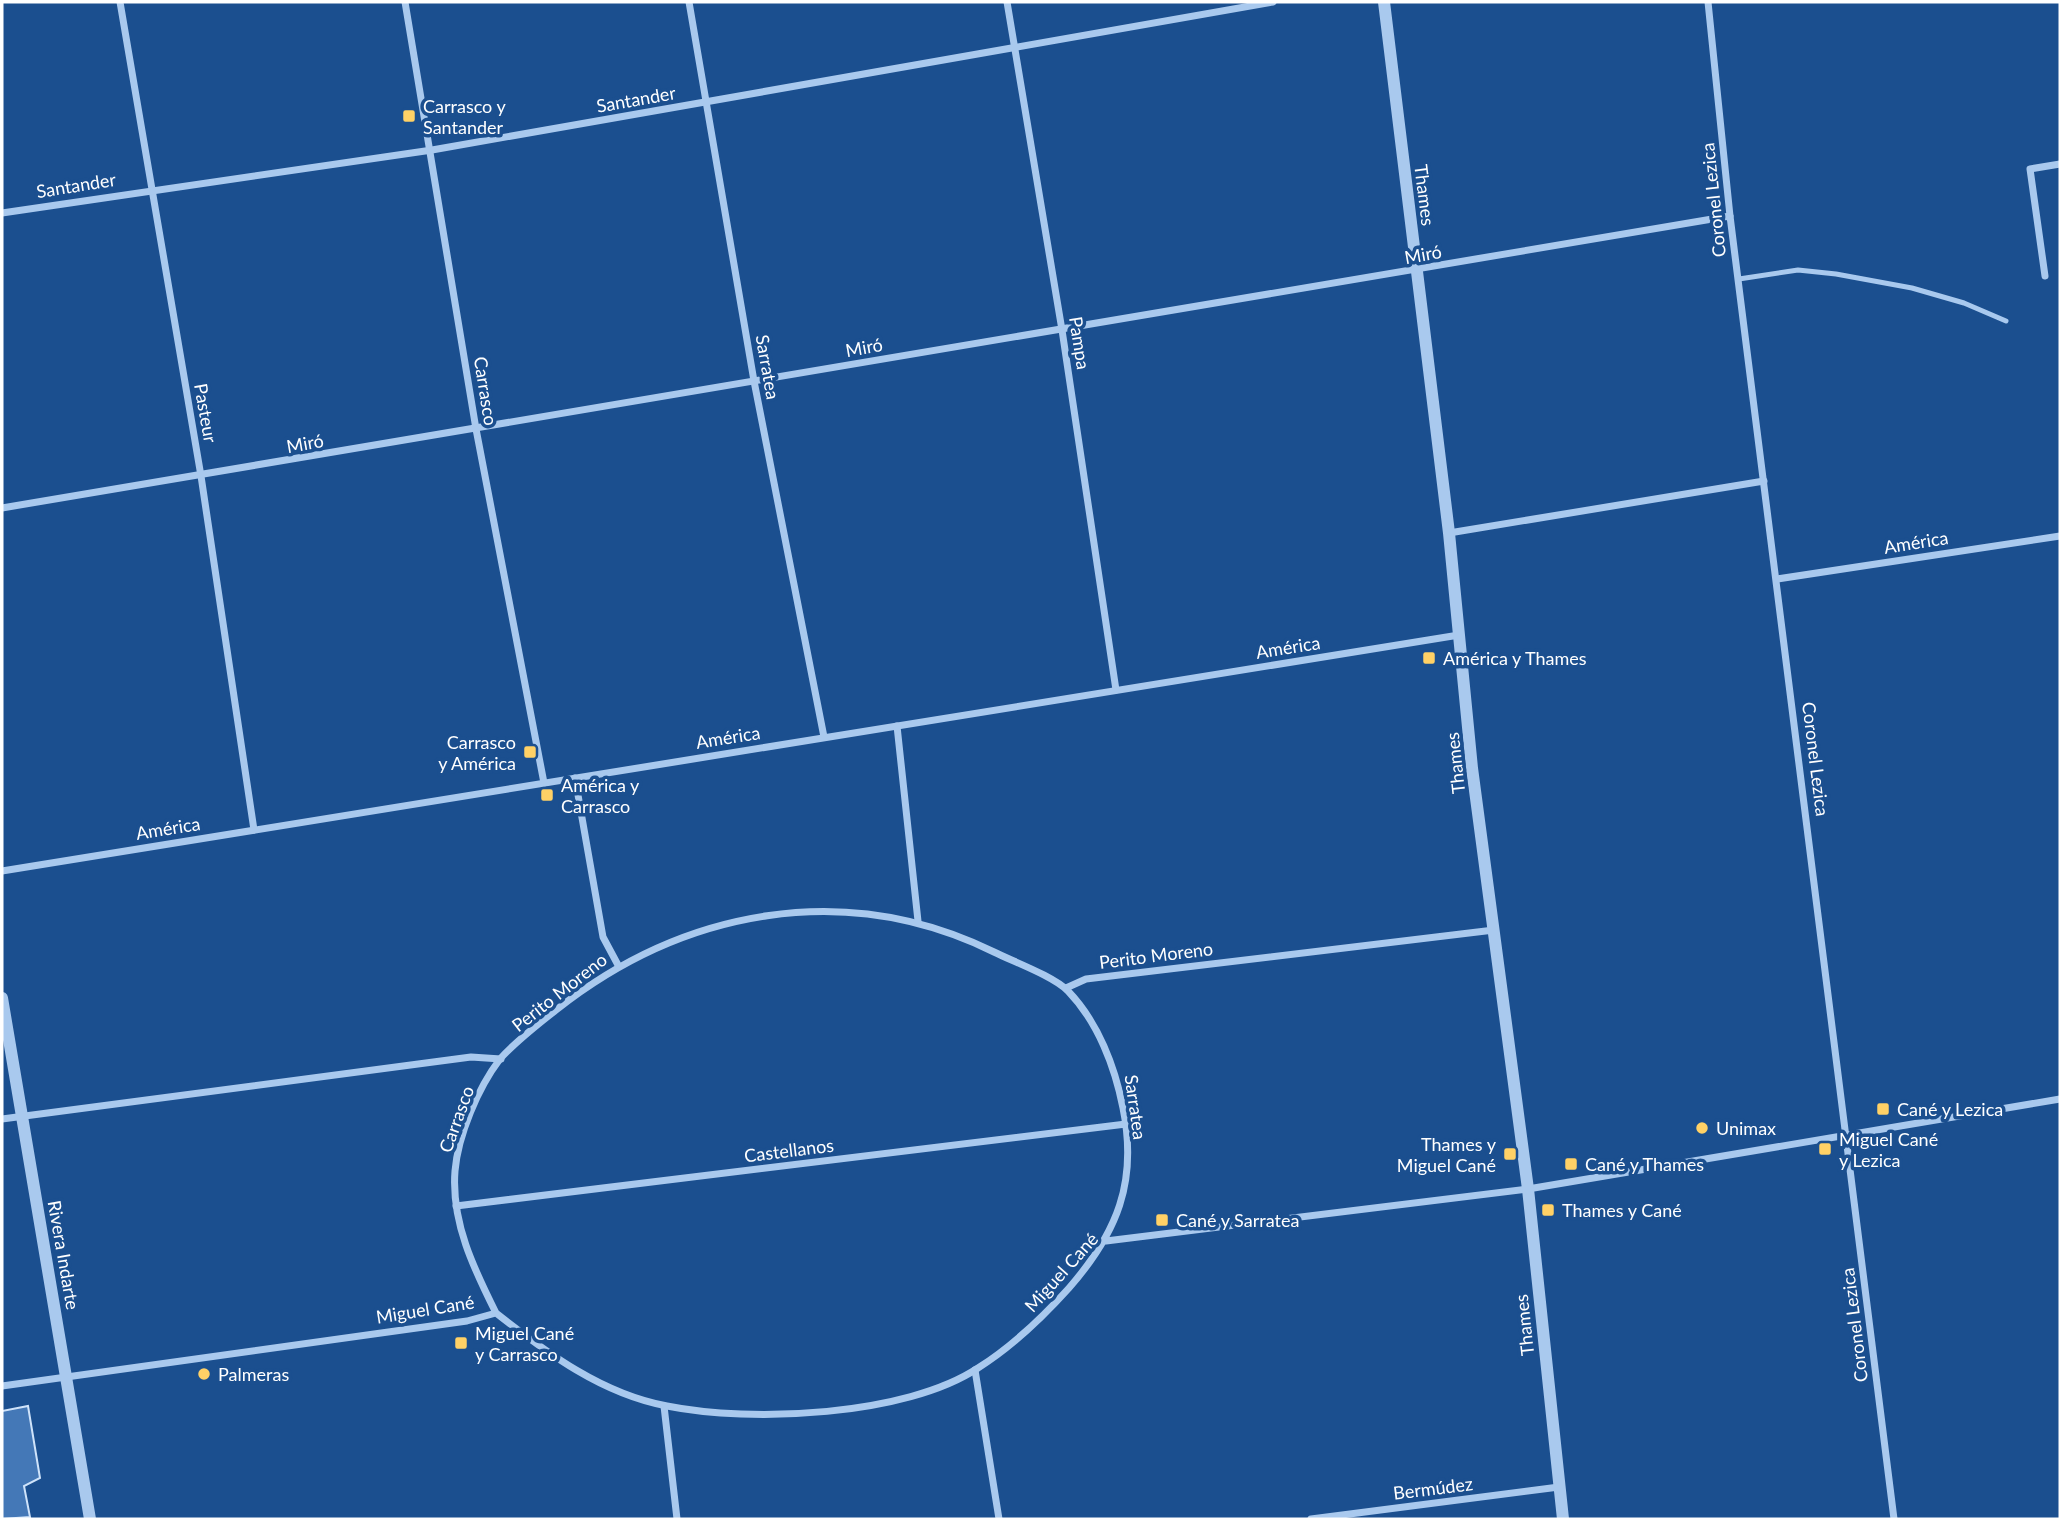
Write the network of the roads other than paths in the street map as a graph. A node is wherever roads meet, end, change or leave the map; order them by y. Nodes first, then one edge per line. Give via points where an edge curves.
1 (120, 2) edge
2 (405, 2) edge
3 (689, 2) edge
4 (1007, 2) edge
5 (1273, 2) edge
6 (1384, 2) edge
7 (1708, 2) edge
8 (1014, 46) junction
9 (706, 103) junction
10 (432, 150) junction
11 (2060, 164) edge
12 (152, 189) junction
13 (2, 213) edge
14 (1730, 216) junction
15 (1417, 271) junction
16 (2045, 276) dead end
17 (1739, 279) junction
18 (2006, 321) dead end
19 (1062, 330) junction
20 (754, 381) junction
21 (476, 429) junction
22 (201, 476) junction
23 (1765, 481) junction
24 (2, 508) edge
25 (1449, 533) junction
26 (2060, 536) edge
27 (1777, 579) junction
28 (1459, 635) junction
29 (1116, 690) junction
30 (897, 726) junction
31 (824, 737) junction
32 (575, 778) junction
33 (544, 783) junction
34 (254, 830) junction
35 (2, 871) edge
36 (918, 921) junction
37 (1494, 930) junction
38 (618, 965) junction
39 (1066, 988) junction
40 (2, 998) edge
41 (501, 1059) junction
42 (2060, 1099) edge
43 (22, 1115) junction
44 (2, 1119) edge
45 (1126, 1124) junction
46 (1847, 1136) junction
47 (1528, 1189) junction
48 (456, 1206) junction
49 (1106, 1241) junction
50 (496, 1313) junction
51 (975, 1370) junction
52 (66, 1375) junction
53 (2, 1386) edge
54 (664, 1406) junction
55 (1559, 1487) junction
56 (90, 1519) edge
57 (677, 1519) edge
58 (999, 1519) edge
59 (1311, 1519) edge
60 (1563, 1519) edge
61 (1894, 1519) edge

1 - 12 street, Pasteur
2 - 10 street, Carrasco
3 - 9 street, Sarratea
4 - 8 street, Pampa
5 - 8 street, Santander
6 - 15 street, Thames
7 - 14 street, Coronel Lezica
8 - 9 street, Santander
8 - 19 street, Pampa
9 - 10 street, Santander
9 - 20 street, Sarratea
10 - 12 street, Santander
10 - 21 street, Carrasco
11 - 16 street via 2030,169
12 - 13 street, Santander
12 - 22 street, Pasteur
14 - 15 street, Miró
14 - 17 street, Coronel Lezica
15 - 19 street, Miró
15 - 25 street, Thames
17 - 18 lane via 1798,270 1836,274 1912,288
17 - 23 street, Coronel Lezica
19 - 20 street, Miró
19 - 29 street, Pampa
20 - 21 street, Miró
20 - 31 street, Sarratea
21 - 22 street, Miró
21 - 33 street, Carrasco
22 - 24 street, Miró
22 - 34 street, Pasteur
23 - 25 street
23 - 27 street, Coronel Lezica
25 - 28 street, Thames
26 - 27 street, América
27 - 46 street, Coronel Lezica
28 - 29 street, América
28 - 37 street, Thames
29 - 30 street, América
30 - 31 street, América
30 - 36 street
31 - 32 street, América
32 - 33 street, América
32 - 38 street via 603,937
33 - 34 street, América
34 - 35 street, América
36 - 38 street, Perito Moreno via 834,910 740,920 686,935
36 - 39 street, Perito Moreno via 965,938
37 - 39 street, Perito Moreno via 1086,979
37 - 47 street, Thames
38 - 41 street, Perito Moreno via 534,1027
39 - 45 street, Sarratea via 1115,1068
40 - 43 street, Rivera Indarte
41 - 43 street via 471,1057
41 - 48 street, Carrasco via 458,1152
42 - 46 street, Miguel Cané
43 - 44 street
43 - 52 street, Rivera Indarte
45 - 48 street, Castellanos
45 - 49 street, Sarratea via 1127,1171 1121,1208
46 - 47 street, Miguel Cané
46 - 61 street, Coronel Lezica
47 - 49 street, Miguel Cané
47 - 55 street, Thames
48 - 50 street, Carrasco via 469,1255
49 - 51 street, Miguel Cané via 1038,1323
50 - 52 street, Miguel Cané via 467,1321
50 - 54 street, Miguel Cané via 588,1377
51 - 54 street, Miguel Cané via 908,1396 825,1411 710,1413
51 - 58 street
52 - 53 street, Miguel Cané
52 - 56 street, Rivera Indarte
54 - 57 street
55 - 59 street, Bermúdez
55 - 60 street, Thames

